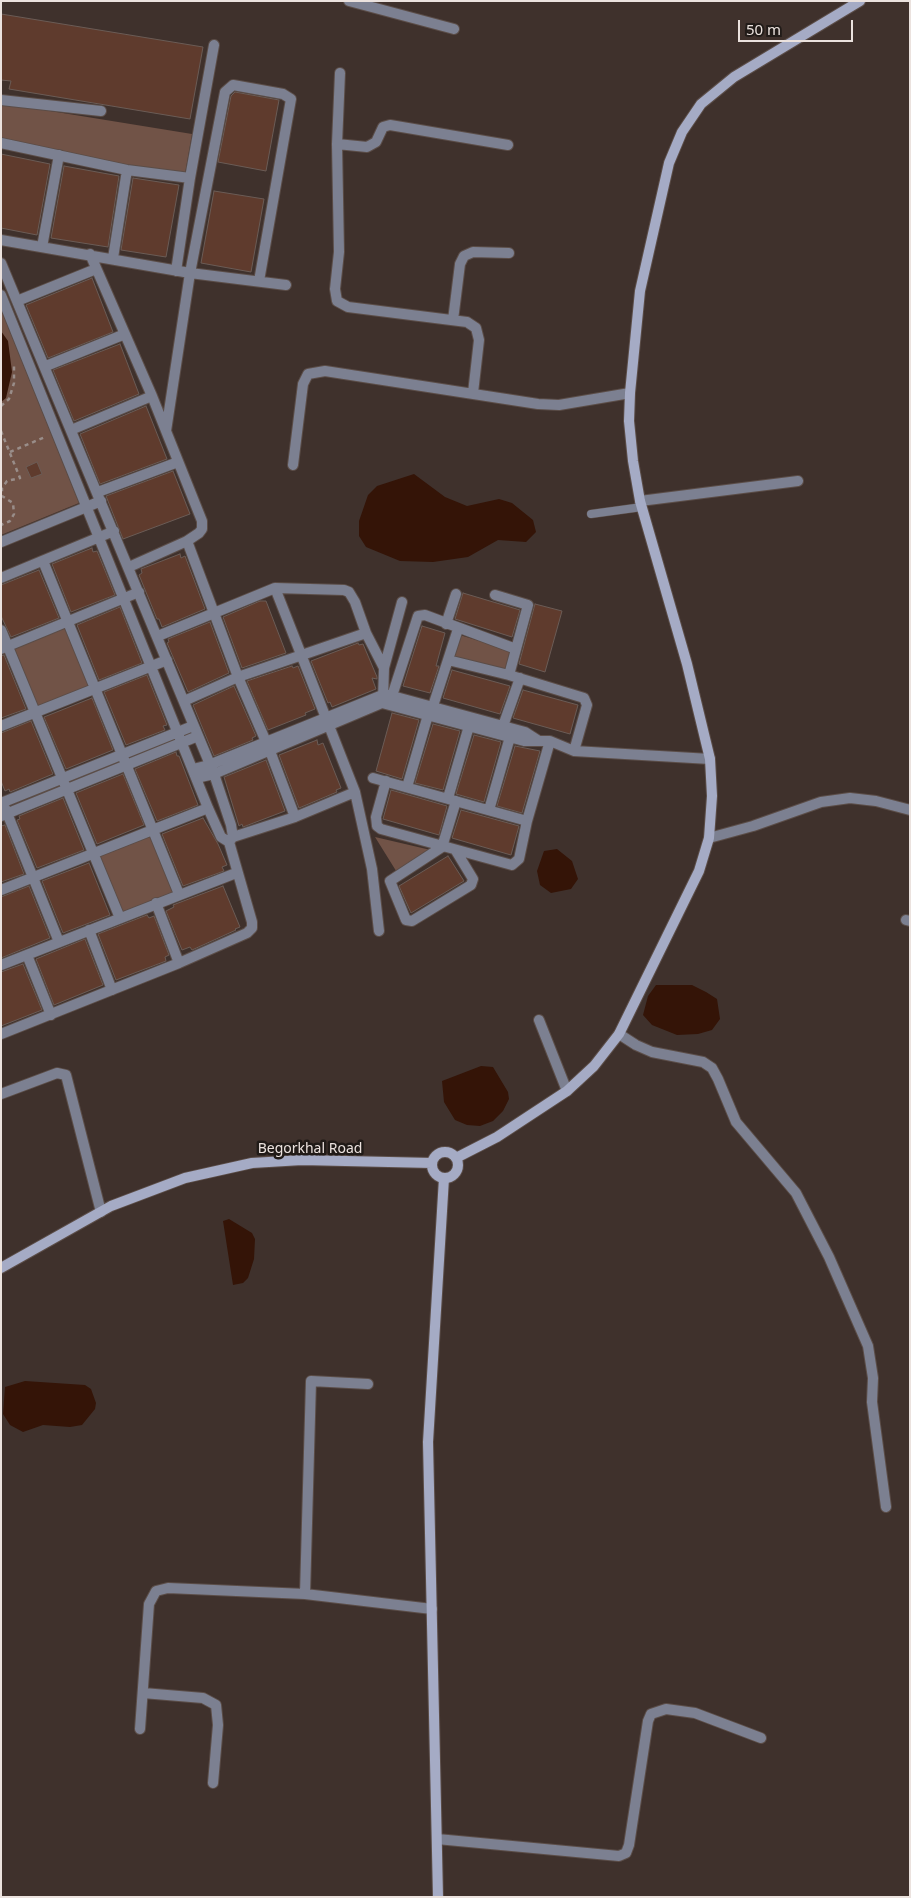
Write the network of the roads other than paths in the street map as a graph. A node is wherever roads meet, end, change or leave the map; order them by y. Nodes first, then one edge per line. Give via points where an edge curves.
1 (349, 1) edge
2 (860, 1) edge
3 (454, 29) dead end
4 (214, 45) dead end
5 (340, 73) dead end
6 (1, 100) edge
7 (101, 111) dead end
8 (1, 143) edge
9 (337, 144) junction
10 (508, 145) dead end
11 (59, 155) junction
12 (128, 170) junction
13 (190, 178) junction
14 (1, 240) edge
15 (42, 247) junction
16 (509, 253) dead end
17 (90, 254) junction
18 (113, 258) junction
19 (1, 263) edge
20 (96, 269) junction
21 (176, 271) junction
22 (190, 273) junction
23 (259, 281) junction
24 (286, 285) dead end
25 (1, 295) edge
26 (17, 301) junction
27 (453, 320) junction
28 (125, 334) junction
29 (46, 366) junction
30 (473, 393) junction
31 (630, 393) junction
32 (152, 396) junction
33 (72, 430) junction
34 (166, 431) junction
35 (178, 462) junction
36 (293, 465) dead end
37 (798, 481) dead end
38 (99, 497) junction
39 (641, 504) junction
40 (87, 507) junction
41 (592, 514) dead end
42 (114, 531) junction
43 (99, 538) junction
44 (187, 541) junction
45 (1, 542) edge
46 (43, 561) junction
47 (129, 567) junction
48 (1, 578) edge
49 (275, 588) junction
50 (139, 592) junction
51 (456, 594) dead end
52 (495, 595) dead end
53 (124, 599) junction
54 (402, 602) dead end
55 (214, 611) junction
56 (68, 622) junction
57 (446, 624) junction
58 (458, 629) junction
59 (1, 630) edge
60 (366, 633) junction
61 (158, 636) junction
62 (5, 647) edge
63 (516, 649) junction
64 (302, 656) junction
65 (167, 660) junction
66 (448, 660) junction
67 (151, 665) junction
68 (384, 668) junction
69 (509, 674) junction
70 (238, 678) junction
71 (520, 678) junction
72 (95, 688) junction
73 (387, 698) junction
74 (184, 701) junction
75 (430, 711) junction
76 (35, 712) junction
77 (328, 721) junction
78 (1, 726) edge
79 (193, 726) junction
80 (469, 726) junction
81 (502, 726) junction
82 (177, 732) junction
83 (198, 736) junction
84 (510, 737) junction
85 (539, 741) junction
86 (550, 741) junction
87 (182, 742) junction
88 (268, 746) junction
89 (574, 751) junction
90 (122, 754) junction
91 (710, 759) junction
92 (126, 765) junction
93 (211, 770) junction
94 (195, 774) junction
95 (62, 778) junction
96 (373, 778) dead end
97 (386, 781) junction
98 (407, 787) junction
99 (67, 789) junction
100 (355, 792) junction
101 (452, 800) junction
102 (2, 801) edge
103 (208, 808) junction
104 (489, 810) junction
105 (910, 810) edge
106 (4, 814) edge
107 (294, 817) junction
108 (527, 821) junction
109 (153, 830) junction
110 (709, 838) junction
111 (231, 839) junction
112 (442, 847) junction
113 (456, 851) junction
114 (94, 854) junction
115 (236, 873) junction
116 (33, 878) junction
117 (1, 890) edge
118 (179, 894) junction
119 (156, 903) junction
120 (120, 918) junction
121 (89, 930) junction
122 (379, 931) dead end
123 (59, 942) junction
124 (27, 955) junction
125 (179, 963) junction
126 (1, 965) edge
127 (112, 990) junction
128 (50, 1015) junction
129 (539, 1020) dead end
130 (1, 1034) edge
131 (619, 1034) junction
132 (567, 1091) junction
133 (1, 1094) edge
134 (456, 1158) junction
135 (432, 1163) junction
136 (444, 1178) junction
137 (101, 1212) junction
138 (1, 1268) edge
139 (368, 1384) dead end
140 (886, 1507) dead end
141 (305, 1594) junction
142 (432, 1609) junction
143 (143, 1693) junction
144 (140, 1730) dead end
145 (761, 1738) dead end
146 (214, 1783) dead end
147 (437, 1839) junction
148 (438, 1897) edge

1 - 3 street
2 - 31 street via 734,77 701,104 682,132 669,164 640,291
4 - 13 street
5 - 9 street
6 - 7 street
8 - 11 street
9 - 10 street via 367,147 376,142 383,127 390,125
9 - 27 street via 337,301 348,307
11 - 12 street
11 - 15 street
12 - 13 street
12 - 18 street
13 - 21 street
14 - 15 street
15 - 17 street
16 - 27 street via 473,252 464,256 460,264
17 - 18 street
17 - 20 street
18 - 21 street
19 - 26 street
20 - 26 street
20 - 28 street
21 - 22 street
22 - 23 street
22 - 23 street via 225,92 228,87 238,85 283,94 291,99
22 - 34 street
23 - 24 street
25 - 40 street
26 - 29 street
27 - 30 street via 467,322 476,328 479,340
28 - 29 street
28 - 32 street
29 - 33 street
30 - 31 street via 559,405
30 - 36 street via 325,371 308,374 303,384
31 - 39 street via 632,445
32 - 33 street
32 - 34 street
33 - 38 street
34 - 35 street
35 - 38 street
35 - 44 street via 203,524 200,534
37 - 39 street
38 - 40 street
38 - 42 street
39 - 41 lane
39 - 91 street via 690,673
40 - 43 street
40 - 45 street
42 - 43 street
42 - 47 street
43 - 46 street
43 - 53 street
44 - 47 street
44 - 55 street
46 - 48 street
46 - 56 street
47 - 50 street
49 - 55 street
49 - 60 street via 349,592
49 - 64 street
50 - 53 street
50 - 61 street
51 - 57 street
52 - 63 street via 528,606
53 - 56 street
53 - 67 street
54 - 68 street
55 - 61 street
55 - 70 street
56 - 62 street
56 - 72 street
57 - 58 street
57 - 73 street via 422,615 416,620
58 - 63 street
58 - 66 street
59 - 62 street
60 - 64 street
60 - 68 street
61 - 65 street
62 - 76 street
63 - 69 street
64 - 70 street
64 - 77 street
65 - 67 street
65 - 74 street
66 - 69 street
66 - 75 street
67 - 72 street
67 - 82 street
68 - 73 street
69 - 71 street
70 - 74 street
70 - 88 street
71 - 81 street
71 - 89 street via 586,700
72 - 76 street
72 - 90 street
73 - 75 street
73 - 77 street
74 - 79 street
75 - 80 street
75 - 81 street
75 - 98 street
76 - 78 street
76 - 95 street
77 - 88 street
77 - 100 street
79 - 82 street
79 - 83 street
80 - 84 street
80 - 101 street
81 - 85 street via 526,732
82 - 87 street
82 - 90 street
83 - 87 street
83 - 93 street
84 - 85 street
84 - 104 street
85 - 86 street
86 - 89 street
86 - 108 street
87 - 92 street
87 - 94 street
88 - 93 street
88 - 107 street
89 - 91 street
90 - 92 street
90 - 95 street
91 - 110 street
92 - 99 street
92 - 109 street
93 - 94 street
93 - 111 street via 231,825
94 - 103 street
95 - 99 street
95 - 102 street
96 - 97 street
97 - 98 street
97 - 112 street via 376,817 377,826
98 - 101 street
99 - 106 street
99 - 114 street
100 - 107 street
100 - 122 street via 372,869
101 - 104 street
101 - 112 street
102 - 106 street
103 - 109 street
103 - 111 street via 222,837
104 - 108 street
105 - 110 street via 850,798 820,802
106 - 116 street
107 - 111 street
108 - 113 street via 519,859 512,865
109 - 114 street
109 - 118 street
110 - 131 street via 699,870
111 - 115 street
112 - 113 street
112 - 113 street via 390,881 408,922 471,885 473,879
114 - 116 street
114 - 120 street
115 - 118 street
115 - 125 street via 252,928
116 - 117 street
116 - 123 street
118 - 119 street
119 - 120 street
119 - 125 street
120 - 121 street
121 - 123 street
121 - 127 street
123 - 124 street
124 - 126 street
124 - 128 street
125 - 127 street
127 - 128 street
128 - 130 street
129 - 132 street
131 - 132 street via 594,1066
131 - 140 street via 652,1052 703,1062 712,1068 736,1122 796,1193 829,1257 868,1346
132 - 134 street via 497,1137
133 - 137 street via 57,1073 66,1075
134 - 135 street via 443,1152
134 - 136 street via 456,1173
135 - 136 street via 436,1175
135 - 137 street, Begorkhal Road via 302,1160 252,1163 185,1178
136 - 142 street via 428,1442
137 - 138 street, Begorkhal Road
139 - 141 street via 311,1381
141 - 142 street
141 - 143 street via 168,1588 156,1591 150,1604
142 - 147 street
143 - 144 street
143 - 146 street via 203,1698 212,1700 216,1705 218,1725
145 - 147 street via 695,1713 666,1709 651,1714 629,1846 626,1853 619,1856
147 - 148 street

